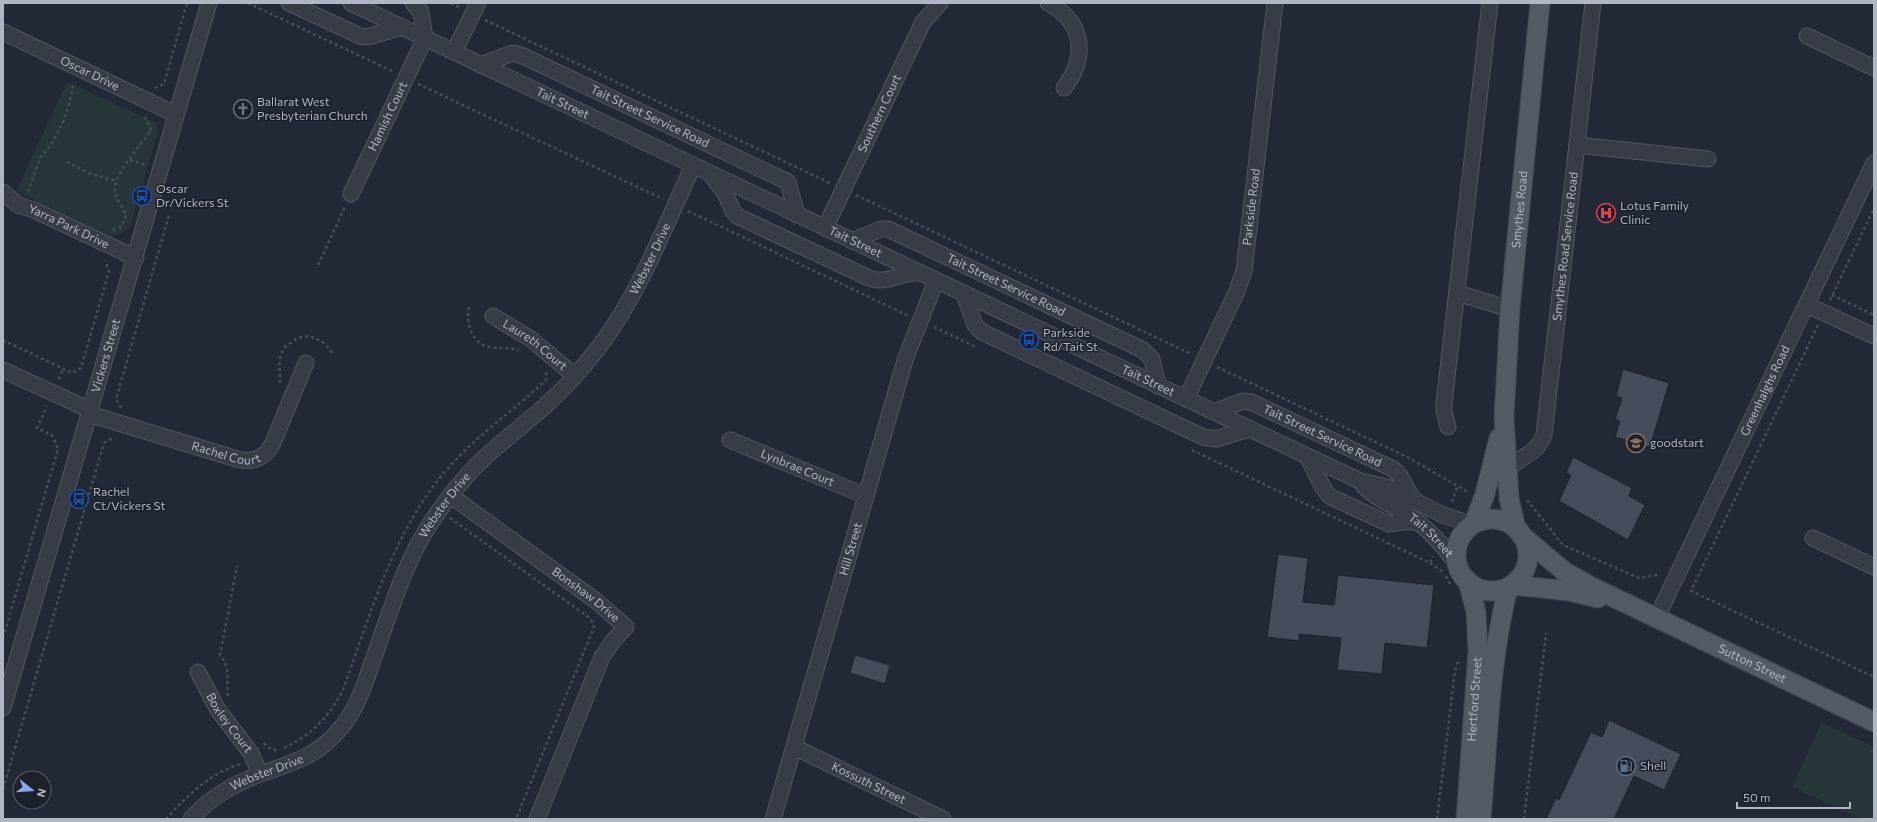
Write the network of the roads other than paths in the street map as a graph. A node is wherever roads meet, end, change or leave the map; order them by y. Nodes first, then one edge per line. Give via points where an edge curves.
1 (209, 3) edge
2 (289, 3) edge
3 (351, 3) edge
4 (413, 3) edge
5 (940, 3) edge
6 (1048, 3) edge
7 (1276, 3) edge
8 (1490, 3) edge
9 (1540, 3) edge
10 (1592, 3) edge
11 (475, 8) edge
12 (402, 27) junction
13 (3, 32) edge
14 (1807, 36) dead end
15 (425, 38) junction
16 (454, 52) junction
17 (480, 64) junction
18 (1874, 68) edge
19 (1064, 88) dead end
20 (175, 114) junction
21 (1577, 145) junction
22 (1708, 159) dead end
23 (1874, 163) edge
24 (693, 166) junction
25 (708, 173) junction
26 (3, 192) edge
27 (351, 194) road end
28 (797, 215) junction
29 (825, 228) junction
30 (852, 241) junction
31 (136, 258) junction
32 (919, 273) junction
33 (936, 281) junction
34 (1457, 293) junction
35 (964, 294) junction
36 (1807, 305) junction
37 (1510, 309) junction
38 (493, 316) dead end
39 (1874, 336) edge
40 (306, 363) dead end
41 (3, 370) edge
42 (574, 376) junction
43 (1158, 386) junction
44 (1186, 399) junction
45 (90, 412) junction
46 (1214, 412) junction
47 (1504, 417) junction
48 (1448, 427) dead end
49 (1249, 429) junction
50 (730, 440) dead end
51 (1307, 456) junction
52 (1507, 473) junction
53 (1360, 481) junction
54 (451, 496) junction
55 (866, 496) junction
56 (1417, 502) junction
57 (1418, 523) junction
58 (1473, 523) junction
59 (1519, 532) junction
60 (1813, 538) dead end
61 (1874, 567) edge
62 (1460, 579) junction
63 (1510, 587) junction
64 (1630, 607) junction
65 (1656, 619) junction
66 (198, 672) dead end
67 (3, 708) edge
68 (1874, 722) edge
69 (794, 747) junction
70 (260, 774) junction
71 (190, 819) edge
72 (537, 819) edge
73 (773, 819) edge
74 (943, 819) edge
75 (1466, 819) edge
76 (1481, 819) edge

1 - 20 street, Vickers Street
2 - 12 street via 360,36 368,37
3 - 12 street, Tait Street
4 - 15 street via 421,12
5 - 29 street, Southern Court via 923,22
6 - 19 street via 1070,20 1079,40 1077,66
7 - 44 street, Parkside Road via 1246,259 1237,291
8 - 34 street
9 - 37 main road, Smythes Road
10 - 21 street, Smythes Road Service Road
11 - 16 street
12 - 15 street, Tait Street
13 - 20 street, Oscar Drive
14 - 18 street
15 - 16 street, Tait Street
15 - 27 street, Hamish Court
16 - 17 street, Tait Street
17 - 24 street, Tait Street
17 - 28 street, Tait Street Service Road via 513,53 524,56 788,182
20 - 31 street, Vickers Street
21 - 22 street
21 - 52 street, Smythes Road Service Road via 1544,435 1534,451
23 - 36 street, Greenhalghs Road
24 - 25 street, Tait Street
24 - 42 street, Webster Drive via 628,303 608,335
25 - 28 street, Tait Street
25 - 32 street via 725,193 737,216 869,278 880,281 901,274
26 - 31 street, Yarra Park Drive via 21,206
28 - 29 street, Tait Street
29 - 30 street, Tait Street
30 - 32 street, Tait Street
30 - 43 street, Tait Street Service Road via 881,229 888,229 1135,346 1151,357
31 - 45 street, Vickers Street
32 - 33 street, Tait Street
33 - 35 street, Tait Street
33 - 55 street, Hill Street via 906,357
34 - 37 street
34 - 48 street via 1443,407
35 - 43 street, Tait Street
35 - 49 street via 975,325 982,332 1210,440
36 - 39 street
36 - 65 street, Greenhalghs Road
37 - 47 main road, Smythes Road
38 - 42 street, Laureth Court via 531,339
40 - 45 street, Rachel Court via 272,445 262,456 253,460 237,459 124,425
41 - 45 street
42 - 54 street, Webster Drive via 554,398 481,461
43 - 44 street, Tait Street
44 - 46 street, Tait Street
45 - 67 street, Vickers Street
46 - 49 street, Tait Street
46 - 56 street, Tait Street Service Road via 1243,400 1251,402 1396,470
47 - 52 main road, Smythes Road
47 - 58 main road, Smythes Road via 1485,494
49 - 51 street, Tait Street
50 - 55 street, Lynbrae Court
51 - 53 street, Tait Street
51 - 57 street via 1324,490 1331,497 1389,524 1408,521
52 - 59 main road, Smythes Road via 1511,512
53 - 56 street, Tait Street via 1380,484
53 - 57 street, Tait Street via 1369,493 1401,510
54 - 70 street, Webster Drive via 422,537 408,565 362,690 348,720 312,754 293,764
54 - 72 street, Bonshaw Drive via 603,606 626,627 602,656
55 - 69 street, Hill Street
56 - 58 street, Tait Street via 1443,515
57 - 62 street, Tait Street via 1438,540
58 - 59 main road via 1496,519
58 - 62 main road via 1459,542 1456,556
59 - 63 main road via 1526,549 1526,566 1518,580
59 - 64 main road, Sutton Street via 1565,572
60 - 61 street
62 - 63 main road via 1476,587 1490,590
62 - 75 main road, Hertford Street via 1475,606 1478,651
63 - 64 main road, Sutton Street via 1569,591
63 - 76 main road, Hertford Street via 1502,611 1495,658
64 - 65 main road, Sutton Street
65 - 68 main road, Sutton Street
66 - 70 street, Boxley Court via 218,710 251,753
69 - 73 street, Hill Street
69 - 74 street, Kossuth Street
70 - 71 street, Webster Drive via 223,792

